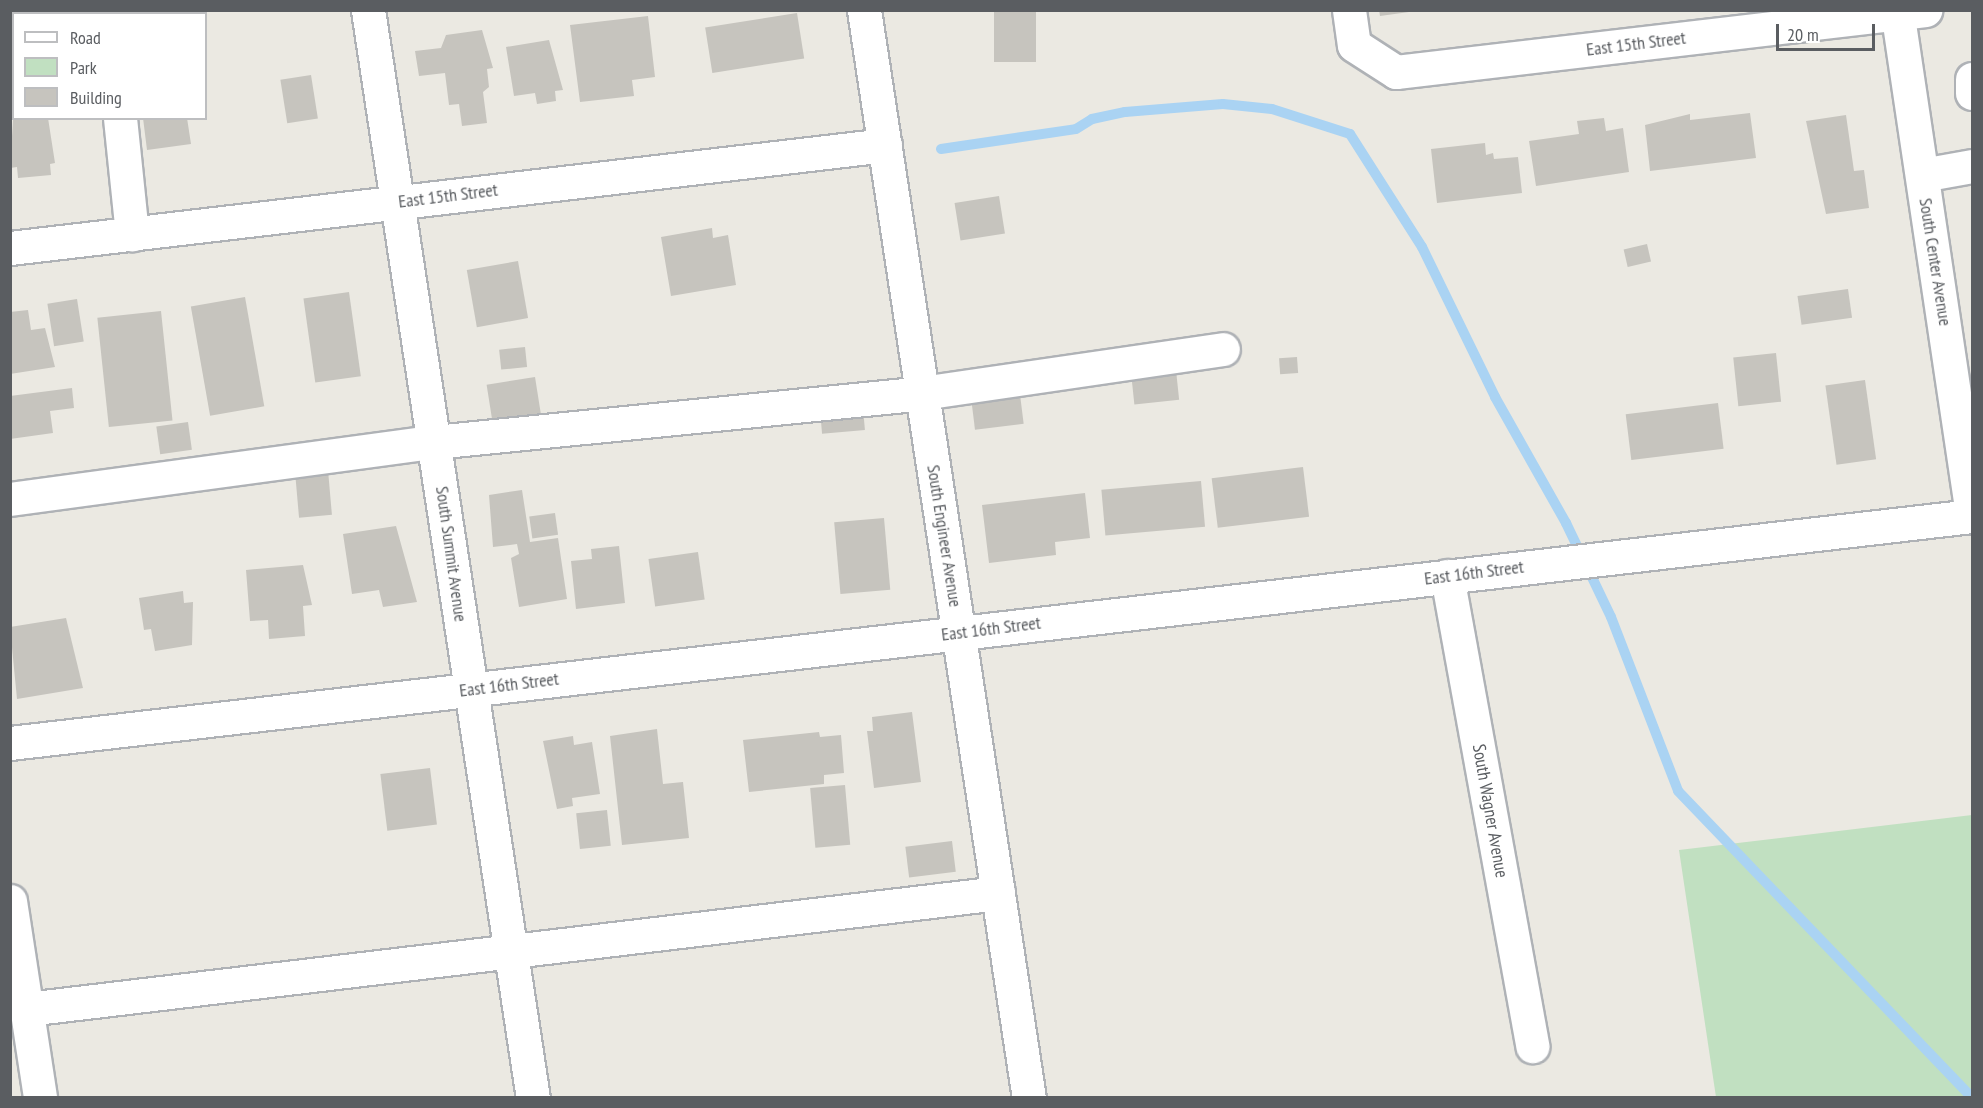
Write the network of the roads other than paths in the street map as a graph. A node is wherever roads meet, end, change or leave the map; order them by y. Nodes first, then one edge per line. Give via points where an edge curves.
1 (368, 10) edge
2 (864, 10) edge
3 (1349, 10) edge
4 (1907, 12) edge
5 (1972, 79) edge
6 (1972, 93) edge
7 (120, 120) edge
8 (885, 145) junction
9 (1972, 166) edge
10 (1922, 175) junction
11 (398, 202) junction
12 (132, 234) junction
13 (10, 248) edge
14 (1223, 349) dead end
15 (922, 393) junction
16 (434, 442) junction
17 (10, 499) edge
18 (1972, 515) edge
19 (1447, 576) junction
20 (959, 633) junction
21 (471, 689) junction
22 (10, 743) edge
23 (998, 893) junction
24 (10, 902) edge
25 (511, 953) junction
26 (27, 1009) junction
27 (1532, 1046) dead end
28 (40, 1098) edge
29 (533, 1098) edge
30 (1029, 1098) edge

1 - 11 street, South Summit Avenue
2 - 8 street, South Engineer Avenue
3 - 4 street, East 15th Street via 1354,45 1396,72
4 - 10 street, South Center Avenue
5 - 6 street
7 - 12 street
8 - 11 street, East 15th Street
8 - 15 street, South Engineer Avenue
9 - 10 street
10 - 18 street, South Center Avenue
11 - 12 street, East 15th Street
11 - 16 street, South Summit Avenue
12 - 13 street, East 15th Street
14 - 15 street
15 - 16 street
15 - 20 street, South Engineer Avenue
16 - 17 street
16 - 21 street, South Summit Avenue
18 - 19 street, East 16th Street
19 - 20 street, East 16th Street
19 - 27 street, South Wagner Avenue
20 - 21 street, East 16th Street
20 - 23 street, South Engineer Avenue
21 - 22 street, East 16th Street
21 - 25 street, South Summit Avenue
23 - 25 street
23 - 30 street, South Engineer Avenue
24 - 26 street
25 - 26 street
25 - 29 street, South Summit Avenue
26 - 28 street

